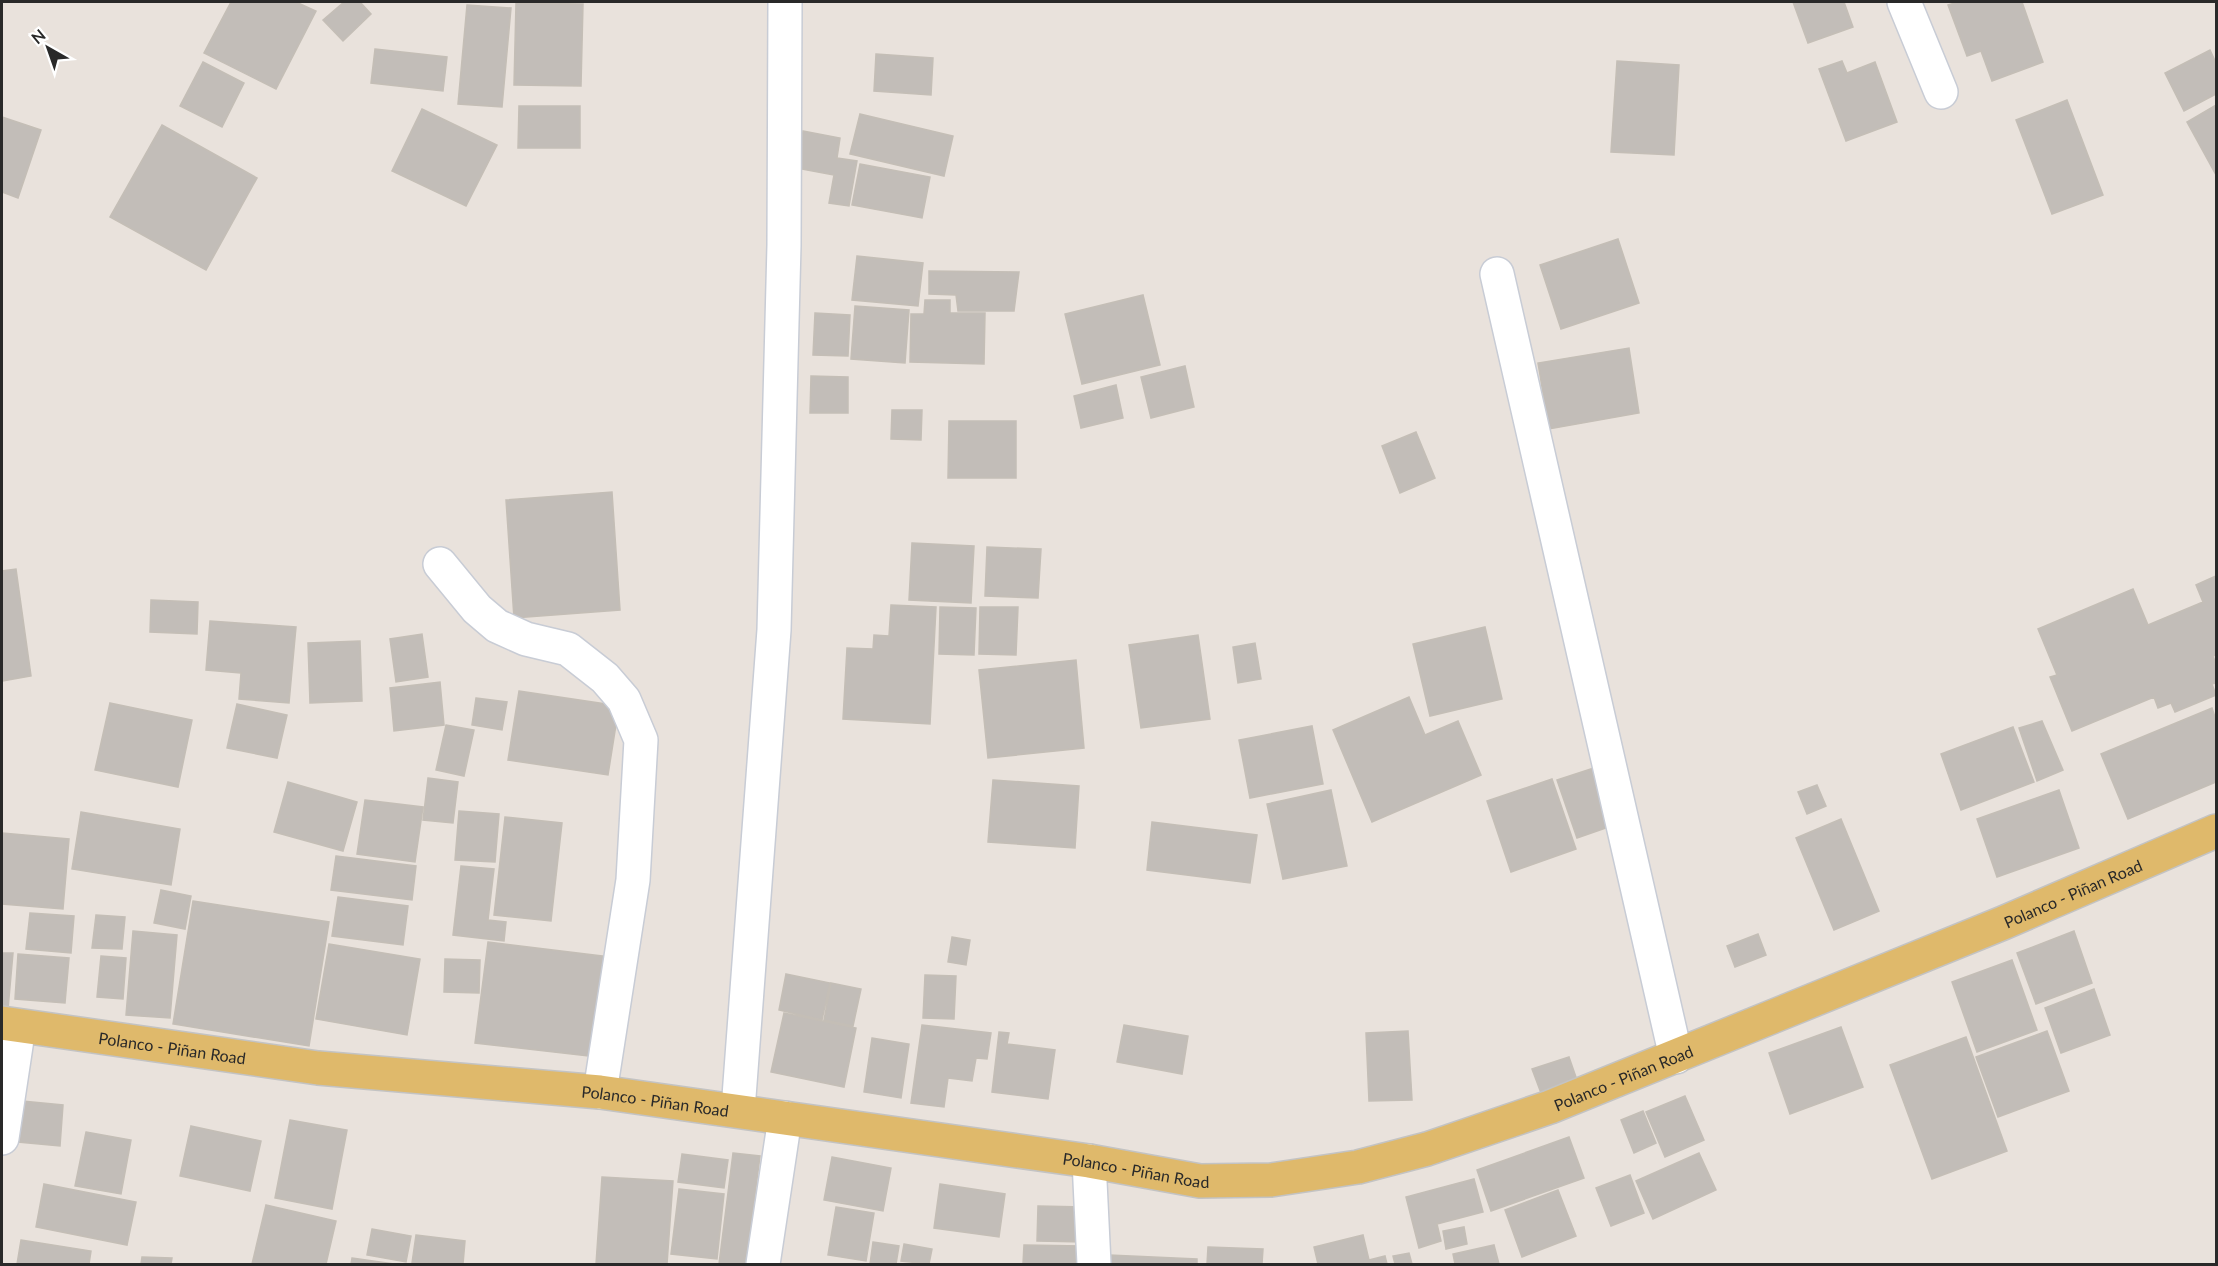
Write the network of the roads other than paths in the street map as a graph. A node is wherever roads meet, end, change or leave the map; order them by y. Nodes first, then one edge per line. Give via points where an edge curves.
1 (785, 2) edge
2 (1904, 2) edge
3 (1941, 92) dead end
4 (1497, 274) dead end
5 (440, 564) dead end
6 (2217, 831) edge
7 (10, 1024) edge
8 (1676, 1057) junction
9 (600, 1092) junction
10 (738, 1110) junction
11 (785, 1118) junction
12 (2, 1138) edge
13 (1089, 1161) junction
14 (763, 1264) edge
15 (1094, 1264) edge

1 - 10 street via 784,245 774,630
2 - 3 street
4 - 8 street
5 - 9 street via 477,609 497,626 526,639 568,649 605,678 624,700 640,740 633,880
6 - 8 main road, Polanco - Piñan Road
7 - 9 main road, Polanco - Piñan Road via 318,1068
7 - 12 street
8 - 13 main road, Polanco - Piñan Road via 1539,1111 1427,1149 1358,1167 1271,1180 1200,1181
9 - 10 main road, Polanco - Piñan Road
10 - 11 main road, Polanco - Piñan Road
11 - 13 main road, Polanco - Piñan Road
11 - 14 street
13 - 15 street

